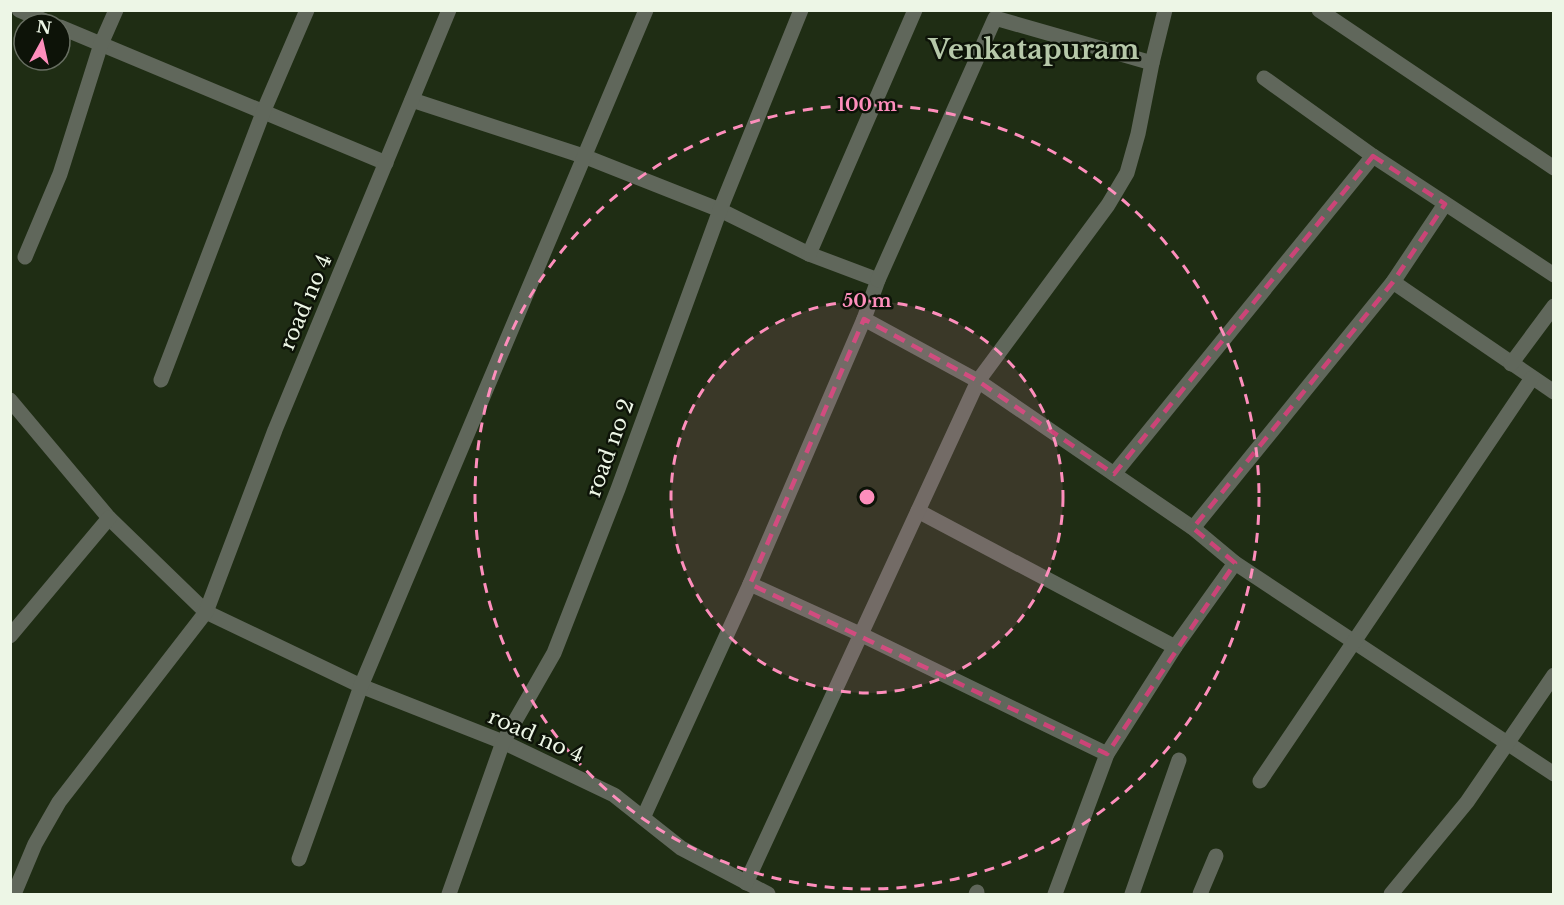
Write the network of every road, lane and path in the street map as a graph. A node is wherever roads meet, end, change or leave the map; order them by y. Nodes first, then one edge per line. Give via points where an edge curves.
1 (116, 10) edge
2 (307, 10) edge
3 (448, 10) edge
4 (646, 10) edge
5 (801, 10) edge
6 (915, 10) edge
7 (1165, 10) edge
8 (1319, 10) edge
9 (997, 14) edge
10 (72, 32) edge
11 (101, 44) junction
12 (1152, 63) junction
13 (1264, 78) dead end
14 (412, 100) junction
15 (264, 110) junction
16 (1373, 156) junction
17 (586, 157) junction
18 (386, 163) junction
19 (1554, 168) edge
20 (1445, 204) junction
21 (720, 210) junction
22 (809, 254) junction
23 (25, 257) dead end
24 (1551, 269) edge
25 (878, 280) junction
26 (1393, 282) junction
27 (1554, 306) edge
28 (864, 319) junction
29 (1511, 364) junction
30 (1532, 378) junction
31 (161, 380) dead end
32 (978, 381) junction
33 (1554, 392) edge
34 (10, 400) edge
35 (1114, 474) junction
36 (918, 511) junction
37 (109, 518) junction
38 (1192, 528) junction
39 (1235, 563) junction
40 (750, 584) junction
41 (206, 612) junction
42 (860, 634) junction
43 (10, 636) edge
44 (1353, 642) junction
45 (1175, 647) junction
46 (1554, 675) edge
47 (361, 686) junction
48 (503, 742) junction
49 (1508, 742) junction
50 (1107, 754) junction
51 (1179, 760) dead end
52 (1554, 774) edge
53 (1260, 781) dead end
54 (643, 818) junction
55 (1216, 856) dead end
56 (299, 859) dead end
57 (746, 883) junction
58 (14, 894) edge
59 (449, 894) edge
60 (768, 894) edge
61 (1055, 894) edge
62 (1132, 894) edge
63 (1200, 894) edge
64 (1391, 894) edge

1 - 11 street
2 - 15 street
3 - 14 street, road no 4
4 - 17 street
5 - 21 street, road no 2
6 - 22 street
7 - 12 street
8 - 19 street
9 - 12 street
9 - 25 street
10 - 11 street
11 - 15 street
11 - 23 street via 60,174
12 - 32 street via 1127,173 1108,205
13 - 16 street
14 - 17 street
14 - 18 street, road no 4
15 - 18 street
15 - 31 street
16 - 20 street
16 - 35 street
17 - 21 street
17 - 47 street
18 - 41 street, road no 4 via 275,430
20 - 24 street
20 - 26 street
21 - 22 street
21 - 48 street, road no 2 via 554,653
22 - 25 street
25 - 28 street
26 - 29 street
26 - 38 street
27 - 29 street
28 - 32 street
28 - 40 street
29 - 30 street
30 - 33 street
30 - 44 street
32 - 35 street
32 - 36 street
34 - 37 street, road no 4
35 - 38 street
36 - 42 street
36 - 45 street
37 - 41 street, road no 4
37 - 43 street
38 - 39 street
39 - 44 street
39 - 45 street
40 - 42 street
40 - 54 street
41 - 47 street, road no 4
41 - 58 street, road no 4 via 59,802 35,844
42 - 50 street
42 - 57 street
44 - 49 street
44 - 53 street
45 - 50 street
46 - 49 street
47 - 48 street, road no 4
47 - 56 street
48 - 54 street, road no 4 via 614,795
48 - 59 street, road no 2
49 - 52 street
49 - 64 street via 1467,802
50 - 61 street
51 - 62 street
54 - 57 street, road no 4 via 681,848
55 - 63 street
57 - 60 street, road no 4

